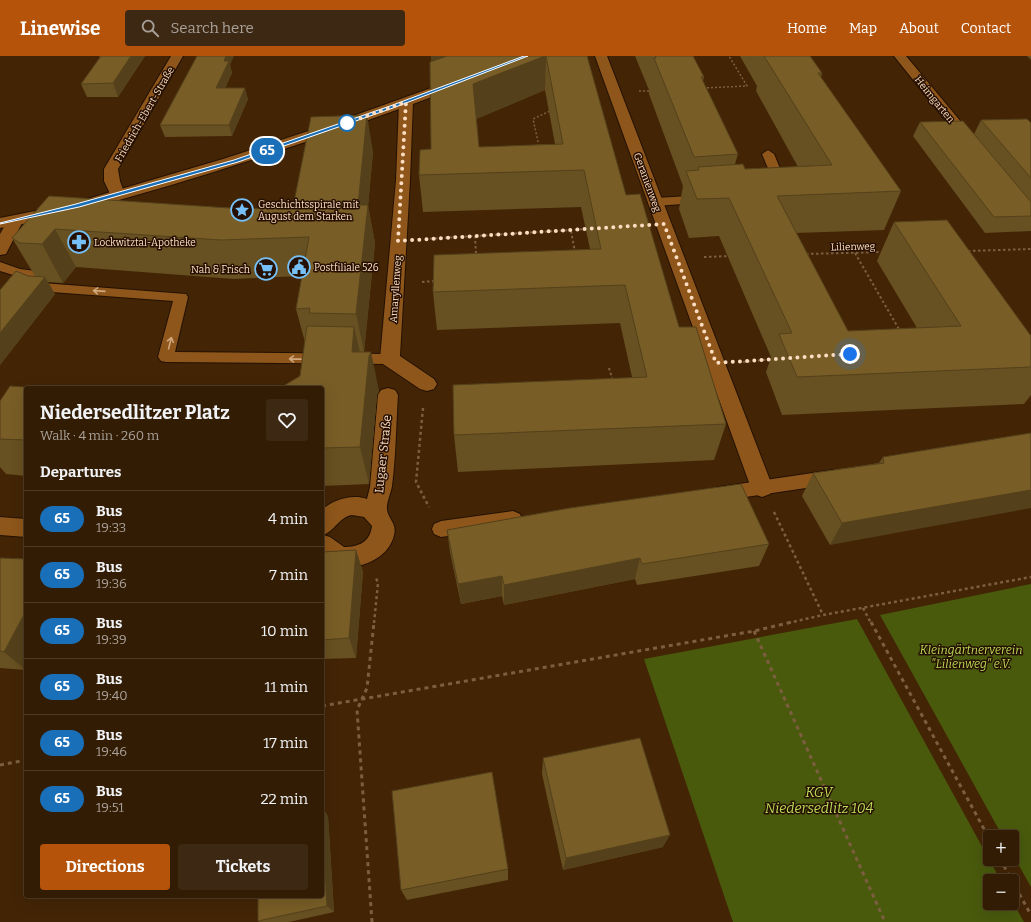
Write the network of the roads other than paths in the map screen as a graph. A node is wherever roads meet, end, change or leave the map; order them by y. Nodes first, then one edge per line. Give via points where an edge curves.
1 (177, 56) edge
2 (601, 56) edge
3 (900, 56) edge
4 (469, 78) edge
5 (406, 102) junction
6 (768, 154) dead end
7 (980, 154) edge
8 (117, 195) junction
9 (770, 195) edge
10 (719, 198) edge
11 (656, 202) junction
12 (7, 222) edge
13 (0, 250) edge
14 (0, 266) edge
15 (18, 273) junction
16 (138, 283) dead end
17 (390, 359) junction
18 (426, 384) road end
19 (388, 395) dead end
20 (847, 475) edge
21 (762, 488) junction
22 (700, 496) edge
23 (375, 512) junction
24 (527, 518) edge
25 (324, 524) edge
26 (0, 526) edge
27 (24, 528) edge
28 (441, 529) dead end
29 (324, 546) edge

1 - 8 street, Friedrich-Ebert-Straße via 111,169
2 - 11 street, Geranienweg
3 - 7 street, Heimgarten
4 - 5 street
5 - 8 street via 236,161
5 - 17 street, Amaryllenweg
6 - 9 lane via 783,190
8 - 12 street
10 - 11 lane
11 - 21 street, Geranienweg
12 - 13 street
14 - 15 lane
15 - 16 lane
17 -> 15 lane via 166,357 181,297 38,287
17 - 18 street
19 - 23 street, Lugaer Straße via 381,487
20 - 21 lane
21 - 22 lane
23 - 25 street, Lugaer Straße via 356,506 346,507 336,511
23 - 29 street via 384,526 380,542 373,550 364,555 343,558 334,555
24 - 28 lane
26 - 27 street

